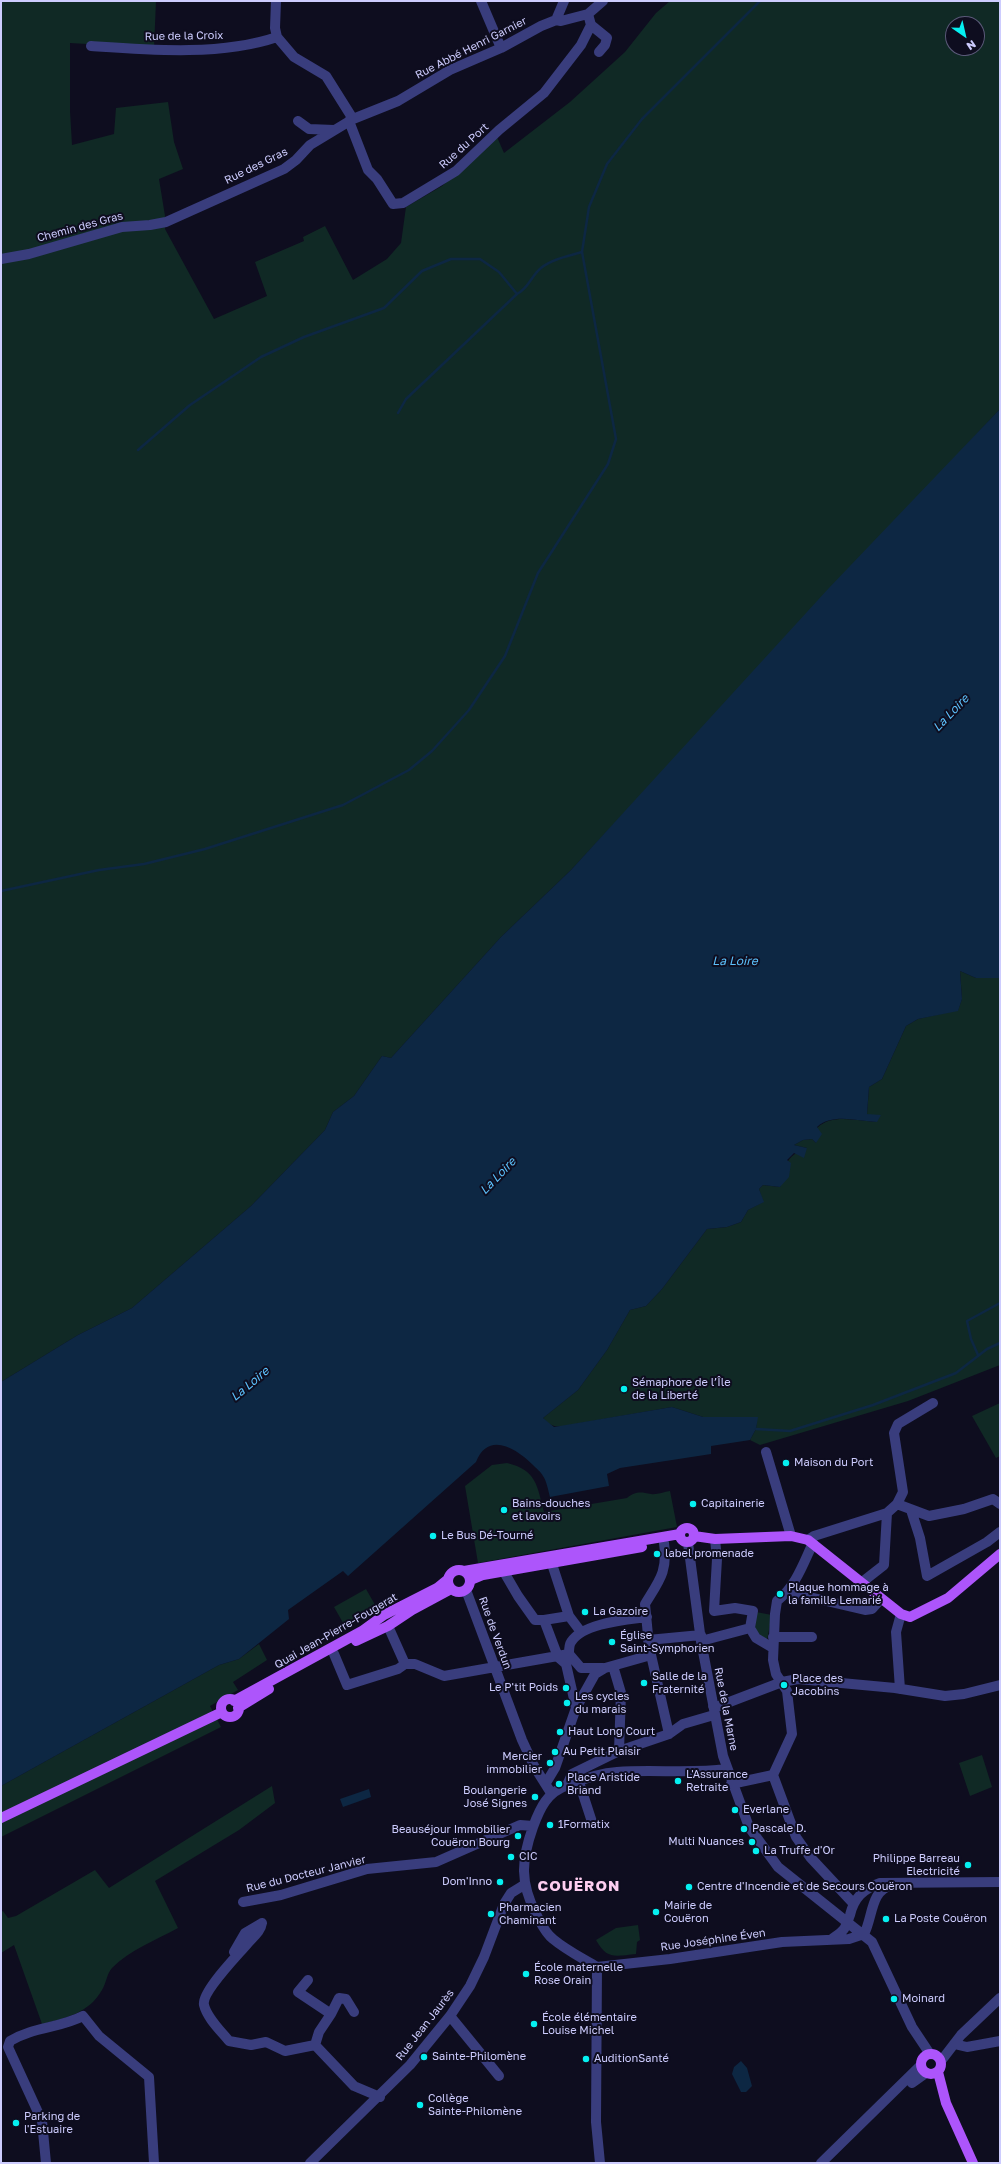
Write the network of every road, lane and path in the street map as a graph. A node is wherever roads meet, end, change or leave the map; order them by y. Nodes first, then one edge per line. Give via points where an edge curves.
1 (276, 1) edge
2 (481, 1) edge
3 (564, 1) edge
4 (603, 1) edge
5 (588, 14) junction
6 (556, 20) junction
7 (590, 25) junction
8 (277, 37) junction
9 (91, 46) dead end
10 (501, 48) junction
11 (599, 52) dead end
12 (352, 120) junction
13 (298, 121) dead end
14 (334, 130) junction
15 (166, 222) joint
16 (1, 259) edge
17 (933, 1403) dead end
18 (766, 1452) dead end
19 (998, 1500) edge
20 (897, 1504) junction
21 (911, 1510) junction
22 (887, 1513) junction
23 (1000, 1532) edge
24 (788, 1536) junction
25 (686, 1538) junction
26 (712, 1539) junction
27 (664, 1543) junction
28 (813, 1543) junction
29 (1000, 1554) edge
30 (552, 1564) junction
31 (464, 1571) junction
32 (504, 1572) junction
33 (861, 1583) junction
34 (450, 1584) junction
35 (468, 1585) junction
36 (788, 1592) junction
37 (881, 1599) junction
38 (901, 1614) junction
39 (569, 1616) junction
40 (646, 1617) junction
41 (544, 1620) junction
42 (388, 1626) junction
43 (750, 1628) junction
44 (581, 1632) junction
45 (773, 1636) junction
46 (812, 1637) dead end
47 (701, 1638) junction
48 (649, 1647) junction
49 (772, 1648) junction
50 (334, 1654) junction
51 (569, 1654) junction
52 (558, 1656) junction
53 (405, 1664) junction
54 (493, 1667) junction
55 (609, 1667) junction
56 (782, 1682) junction
57 (1000, 1685) edge
58 (900, 1689) junction
59 (236, 1704) junction
60 (576, 1708) junction
61 (714, 1711) junction
62 (669, 1734) junction
63 (619, 1751) junction
64 (726, 1769) junction
65 (772, 1775) junction
66 (579, 1782) junction
67 (546, 1783) junction
68 (732, 1784) junction
69 (567, 1785) junction
70 (551, 1793) junction
71 (1, 1818) edge
72 (593, 1825) dead end
73 (533, 1826) junction
74 (1000, 1882) edge
75 (902, 1883) junction
76 (524, 1885) junction
77 (864, 1891) junction
78 (874, 1900) junction
79 (243, 1902) dead end
80 (853, 1903) junction
81 (848, 1922) junction
82 (864, 1934) junction
83 (832, 1939) junction
84 (597, 1967) junction
85 (219, 1978) junction
86 (308, 1980) dead end
87 (1000, 1998) edge
88 (354, 2012) dead end
89 (331, 2014) junction
90 (450, 2016) junction
91 (961, 2035) junction
92 (1000, 2040) edge
93 (954, 2044) junction
94 (315, 2045) junction
95 (941, 2061) joint
96 (928, 2064) junction
97 (500, 2076) dead end
98 (380, 2097) junction
99 (46, 2163) edge
100 (154, 2163) edge
101 (310, 2163) edge
102 (600, 2163) edge
103 (821, 2163) edge
104 (828, 2163) edge
105 (973, 2163) edge

1 - 8 street
2 - 10 street
3 - 6 street
4 - 5 street, Rue Abbé Henri Garnier
5 - 6 street, Rue Abbé Henri Garnier
5 - 7 street
6 - 10 street, Rue Abbé Henri Garnier
7 - 11 street via 606,38 605,45
7 - 12 street, Rue du Port via 581,45 544,93 456,170 403,203 393,204 368,170
8 - 9 street, Rue de la Croix via 239,46 196,49 153,50
8 - 12 street via 294,57 326,76
10 - 12 street, Rue Abbé Henri Garnier via 450,70 398,101
12 - 14 street, Rue des Gras
13 - 14 street via 309,129
14 - 15 street, Rue des Gras via 310,145 284,169
15 - 16 street, Chemin des Gras via 122,227
17 - 20 street via 898,1424 894,1433 903,1492
18 - 24 street
19 - 21 street via 942,1515 928,1516
20 - 21 street
20 - 22 street
21 - 23 street via 920,1538 927,1576
22 - 28 street via 814,1536
22 - 33 street via 884,1565
24 - 26 main road, Quai Jean-Pierre-Fougerat
24 - 28 main road, Quai Jean-Pierre-Fougerat
25 - 26 main road, Quai Jean-Pierre-Fougerat
25 - 27 main road, Quai Jean-Pierre-Fougerat
25 - 31 main road, Quai Jean-Pierre-Fougerat
25 - 47 street, Rue de la Marne
26 - 43 street via 718,1559 714,1611 735,1608 753,1611
27 - 30 main road, Quai Jean-Pierre-Fougerat
27 - 40 street via 665,1566 645,1604
28 - 33 main road
28 - 36 street
29 - 38 main road via 942,1602 914,1616 906,1617
30 - 32 main road, Quai Jean-Pierre-Fougerat
30 - 39 street
31 - 34 main road, Quai Jean-Pierre-Fougerat via 453,1572
31 - 35 main road
32 - 35 main road, Quai Jean-Pierre-Fougerat via 483,1575
32 - 41 street via 535,1620
33 - 37 main road
34 - 35 main road, Quai Jean-Pierre-Fougerat via 458,1592
34 - 42 main road, Quai Jean-Pierre-Fougerat
34 - 59 main road, Quai Jean-Pierre-Fougerat via 384,1615 362,1631
35 - 54 street, Rue de Verdun
36 - 37 street via 865,1610 872,1609
36 - 45 street via 777,1601
37 - 38 main road
38 - 58 street via 896,1632
39 - 41 street
39 - 44 street
40 - 44 street via 619,1621
40 - 48 street
41 - 52 street
42 - 50 main road, Quai Jean-Pierre-Fougerat
42 - 53 street
43 - 47 street
43 - 49 street via 756,1638
44 - 51 street via 570,1643
45 - 46 street
45 - 49 street
47 - 48 street
47 - 61 street, Rue de la Marne
48 - 55 street
48 - 62 street
49 - 56 street via 776,1674
50 - 53 street via 347,1685 398,1669
50 - 59 main road, Quai Jean-Pierre-Fougerat
51 - 52 street
51 - 55 street via 581,1668
52 - 54 street
52 - 60 street via 566,1664
53 - 54 street via 415,1664 444,1676
54 - 67 street, Rue de Verdun via 533,1763
55 - 60 street via 596,1674
55 - 63 street via 621,1693
56 - 58 street via 802,1679
56 - 61 street via 720,1706
56 - 65 street via 787,1691 792,1734
57 - 58 street via 946,1696
59 - 71 main road, Quai Jean-Pierre-Fougerat via 224,1701 221,1706 222,1712
60 - 67 street via 555,1768
61 - 62 street via 683,1724
61 - 64 street, Rue de la Marne
62 - 63 street
63 - 69 street via 572,1774
64 - 66 street via 618,1772
64 - 68 street, Rue de la Marne
65 - 68 street
65 - 80 street via 796,1837
66 - 69 street
66 - 72 street
67 - 70 street, Rue de Verdun
68 - 81 street, Rue de la Marne via 749,1827 778,1867
69 - 70 street
70 - 73 street via 539,1810
73 - 76 street via 525,1856
73 - 79 street, Rue du Docteur Janvier via 520,1825 436,1862 367,1869 281,1895
74 - 75 street
75 - 77 street via 880,1884
75 - 78 street via 880,1890
76 - 84 street via 543,1927 552,1938
76 - 90 street, Rue Jean Jaurès via 511,1893 504,1904 484,1957 470,1986
77 - 78 street
77 - 80 street
78 - 82 street via 870,1923
80 - 81 street
81 - 82 street, Rue de la Marne
81 - 83 street via 844,1930
82 - 83 street, Rue Joséphine Éven via 849,1939
82 - 96 street, Rue de la Marne via 875,1947
83 - 84 street, Rue Joséphine Éven via 782,1942
84 - 102 street via 596,2122
85 - 85 street via 256,1934 262,1923 245,1933
85 - 94 street via 211,1986 203,2003 228,2041 251,2045 266,2042 285,2051
86 - 89 street via 298,1992
87 - 91 street
88 - 89 street via 346,1999 339,1998
89 - 94 street via 319,2032
90 - 97 street
90 - 98 street, Rue Jean Jaurès
91 - 93 street
91 - 96 street
92 - 93 street via 967,2047
93 - 95 street
94 - 98 street via 354,2086
95 - 96 main road via 941,2068
96 - 103 street
96 - 104 street via 918,2077
96 - 105 main road
98 - 101 street, Rue Jean Jaurès
99 - 100 street via 44,2133 39,2112 9,2044 33,2030 74,2021 83,2016 99,2036 149,2077

